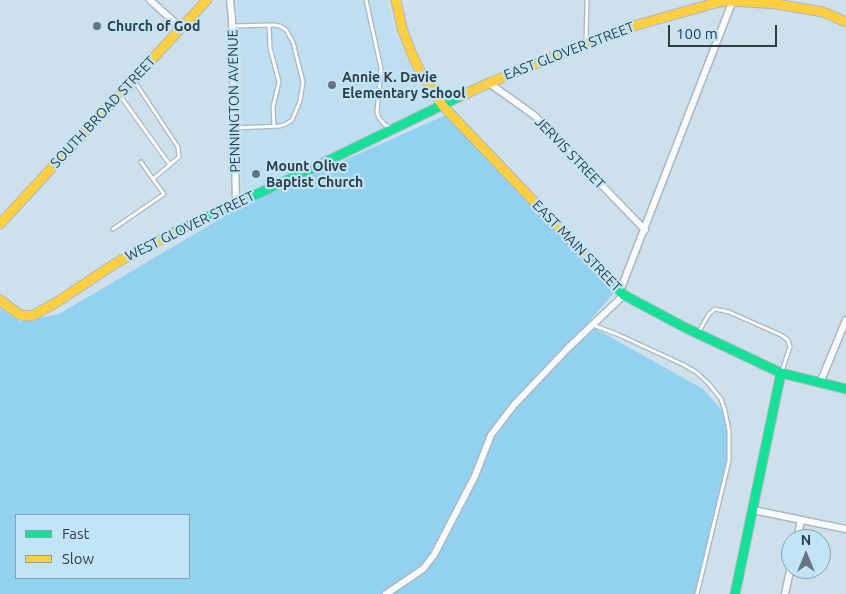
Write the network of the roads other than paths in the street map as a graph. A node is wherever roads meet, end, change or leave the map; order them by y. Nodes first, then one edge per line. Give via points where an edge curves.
1 (150, 0) edge
2 (207, 0) edge
3 (230, 0) edge
4 (366, 0) edge
5 (396, 0) edge
6 (587, 0) edge
7 (733, 1) edge
8 (846, 22) edge
9 (269, 25) junction
10 (232, 26) junction
11 (182, 28) junction
12 (586, 42) junction
13 (133, 79) junction
14 (489, 83) junction
15 (119, 94) junction
16 (442, 106) junction
17 (274, 126) junction
18 (234, 128) junction
19 (394, 129) junction
20 (141, 162) dead end
21 (170, 166) junction
22 (153, 179) junction
23 (236, 203) junction
24 (0, 224) edge
25 (113, 229) dead end
26 (645, 230) junction
27 (622, 293) junction
28 (0, 300) edge
29 (846, 320) edge
30 (593, 325) junction
31 (697, 333) junction
32 (781, 372) junction
33 (820, 383) junction
34 (846, 389) edge
35 (753, 510) junction
36 (801, 520) junction
37 (799, 529) edge
38 (846, 529) edge
39 (788, 579) edge
40 (386, 594) edge
41 (697, 594) edge
42 (735, 594) edge
43 (785, 594) edge

1 - 11 street
2 - 11 street, SOUTH BROAD STREET
3 - 10 street, PENNINGTON AVENUE
4 - 19 lane via 381,63 377,112 385,125
5 - 16 street, EAST MAIN STREET via 402,28 415,61
6 - 12 lane
7 - 8 street, EAST GLOVER STREET via 823,12
7 - 12 street, EAST GLOVER STREET via 710,4
7 - 26 street
9 - 10 lane
9 - 17 lane via 270,48 279,82 273,107
9 - 17 lane via 280,26 290,34 303,82 292,120
10 - 18 street, PENNINGTON AVENUE
11 - 13 street, SOUTH BROAD STREET
12 - 14 street, EAST GLOVER STREET
13 - 15 street, SOUTH BROAD STREET
13 - 21 lane via 178,147 179,157
14 - 16 street, EAST GLOVER STREET
14 - 26 street, JERVIS STREET via 535,116
15 - 21 lane
15 - 24 street, SOUTH BROAD STREET
16 - 19 street, WEST GLOVER STREET
16 - 27 street, EAST MAIN STREET
17 - 18 lane
18 - 23 street, PENNINGTON AVENUE
19 - 23 street, WEST GLOVER STREET
20 - 22 lane
21 - 22 lane
22 - 25 lane via 164,194
23 - 28 street, WEST GLOVER STREET via 116,263 32,316 20,315
26 - 27 street
27 - 30 street
27 - 31 street, EAST MAIN STREET
29 - 33 street
30 - 40 street via 514,406 491,435 475,476 424,569
30 - 41 lane via 684,365 696,372 721,399 729,431 729,460
31 - 32 street, EAST MAIN STREET
31 - 32 lane via 715,309 781,335 788,340 790,347
32 - 33 street, EAST MAIN STREET
32 - 35 street
33 - 34 street, EAST MAIN STREET
35 - 36 street
35 - 42 street
36 - 37 street
36 - 38 street
39 - 43 street

